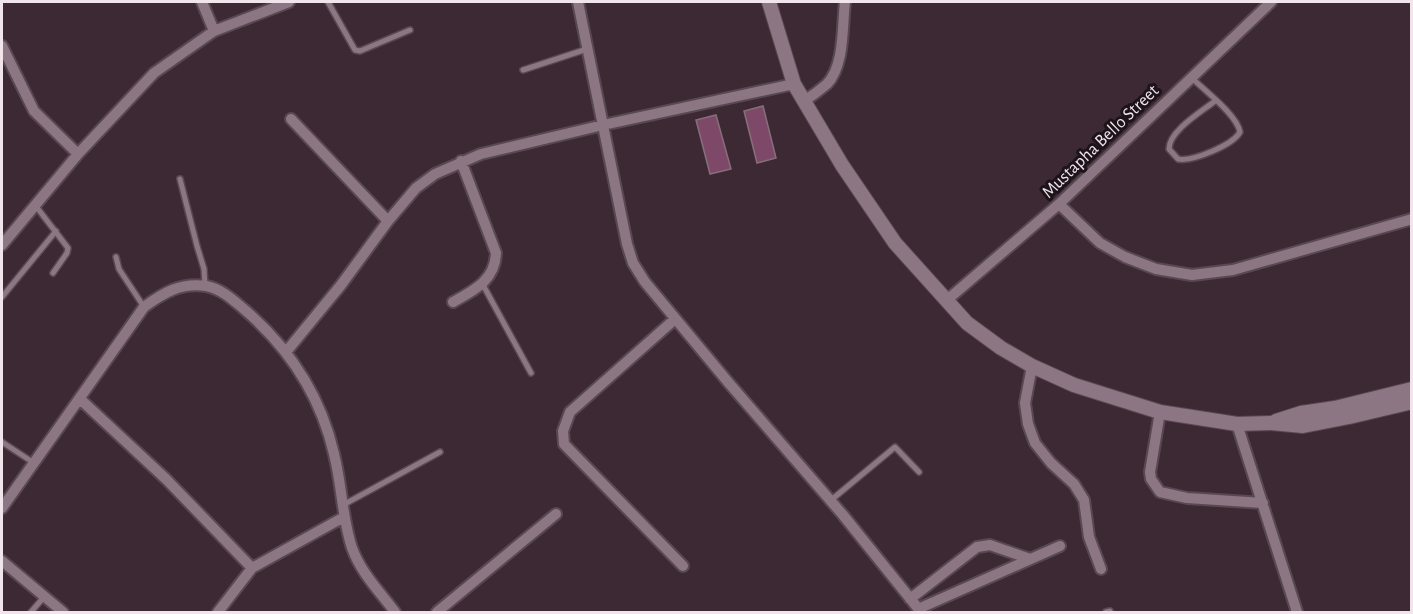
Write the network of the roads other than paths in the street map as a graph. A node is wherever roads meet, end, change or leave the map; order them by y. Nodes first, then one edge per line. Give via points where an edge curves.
1 (202, 2) edge
2 (289, 2) edge
3 (328, 2) edge
4 (578, 2) edge
5 (769, 2) edge
6 (845, 2) edge
7 (1271, 2) edge
8 (271, 5) edge
9 (410, 30) dead end
10 (214, 31) junction
11 (2, 46) edge
12 (587, 49) junction
13 (524, 70) dead end
14 (1191, 77) junction
15 (794, 84) junction
16 (804, 101) junction
17 (1215, 101) junction
18 (291, 119) dead end
19 (603, 124) junction
20 (78, 154) junction
21 (461, 161) junction
22 (180, 179) dead end
23 (1059, 204) junction
24 (35, 205) junction
25 (1412, 219) edge
26 (388, 221) junction
27 (56, 231) junction
28 (2, 245) edge
29 (116, 257) dead end
30 (53, 273) dead end
31 (482, 283) junction
32 (205, 286) junction
33 (2, 297) edge
34 (947, 300) junction
35 (453, 302) dead end
36 (144, 307) junction
37 (675, 319) junction
38 (286, 352) junction
39 (1032, 366) junction
40 (531, 373) dead end
41 (1412, 389) edge
42 (80, 399) junction
43 (1412, 402) edge
44 (1160, 412) junction
45 (1271, 423) junction
46 (1237, 424) junction
47 (2, 442) edge
48 (440, 452) dead end
49 (34, 464) junction
50 (919, 472) dead end
51 (830, 501) junction
52 (1263, 503) junction
53 (343, 505) junction
54 (2, 508) edge
55 (556, 514) dead end
56 (344, 517) junction
57 (1060, 546) dead end
58 (1030, 559) junction
59 (2, 561) edge
60 (683, 566) dead end
61 (252, 568) junction
62 (1101, 569) dead end
63 (934, 580) junction
64 (947, 596) junction
65 (44, 597) junction
66 (910, 599) junction
67 (920, 611) edge
68 (31, 612) edge
69 (63, 612) edge
70 (218, 612) edge
71 (395, 612) edge
72 (437, 612) edge
73 (1297, 612) edge

1 - 10 street
2 - 8 street
3 - 9 lane via 355,50
4 - 12 street
5 - 15 street
6 - 16 street via 842,44 835,70 827,83
7 - 14 street, Mustapha Bello Street
8 - 10 street
10 - 20 street via 154,73
11 - 20 street via 34,111
12 - 13 lane
12 - 19 street
14 - 17 lane
14 - 23 street, Mustapha Bello Street
15 - 16 street
15 - 19 street
16 - 34 street via 896,243
17 - 17 lane via 1239,126 1238,136 1191,160 1178,159 1169,149 1173,134
18 - 26 street
19 - 21 street
19 - 37 street via 633,263
20 - 24 street
21 - 26 street via 416,188
21 - 31 street via 496,253 496,266
22 - 32 lane via 202,256
23 - 25 street via 1100,243 1125,257 1156,269 1192,275 1233,270
23 - 34 street, Mustapha Bello Street
24 - 27 lane
24 - 28 street
26 - 38 street
27 - 30 lane via 68,248
27 - 33 lane
29 - 36 lane via 119,269
31 - 35 street
31 - 40 lane
32 - 36 street via 171,290
32 - 38 street via 226,295
34 - 39 street via 967,322
36 - 42 street
37 - 51 street
37 - 60 street via 570,412 562,431 564,444
38 - 53 street via 318,405 334,454
39 - 44 street via 1074,385
39 - 62 street via 1025,403 1028,424 1035,444 1074,484 1084,500 1089,537
41 - 45 street
42 - 49 street
42 - 61 street via 166,479
43 - 45 street via 1304,426
44 - 46 street
44 - 52 street via 1150,472 1160,492 1187,498
45 - 46 street
46 - 52 street
47 - 49 lane
48 - 53 lane
49 - 54 street
50 - 51 lane via 895,447
51 - 66 street
52 - 73 street
53 - 56 street
55 - 72 street
56 - 61 street
56 - 71 street via 352,550
57 - 58 street
58 - 63 street via 982,545
58 - 64 street
59 - 65 street
61 - 70 street
63 - 64 street
63 - 66 street
64 - 67 street
65 - 68 lane
65 - 69 street
66 - 67 street

